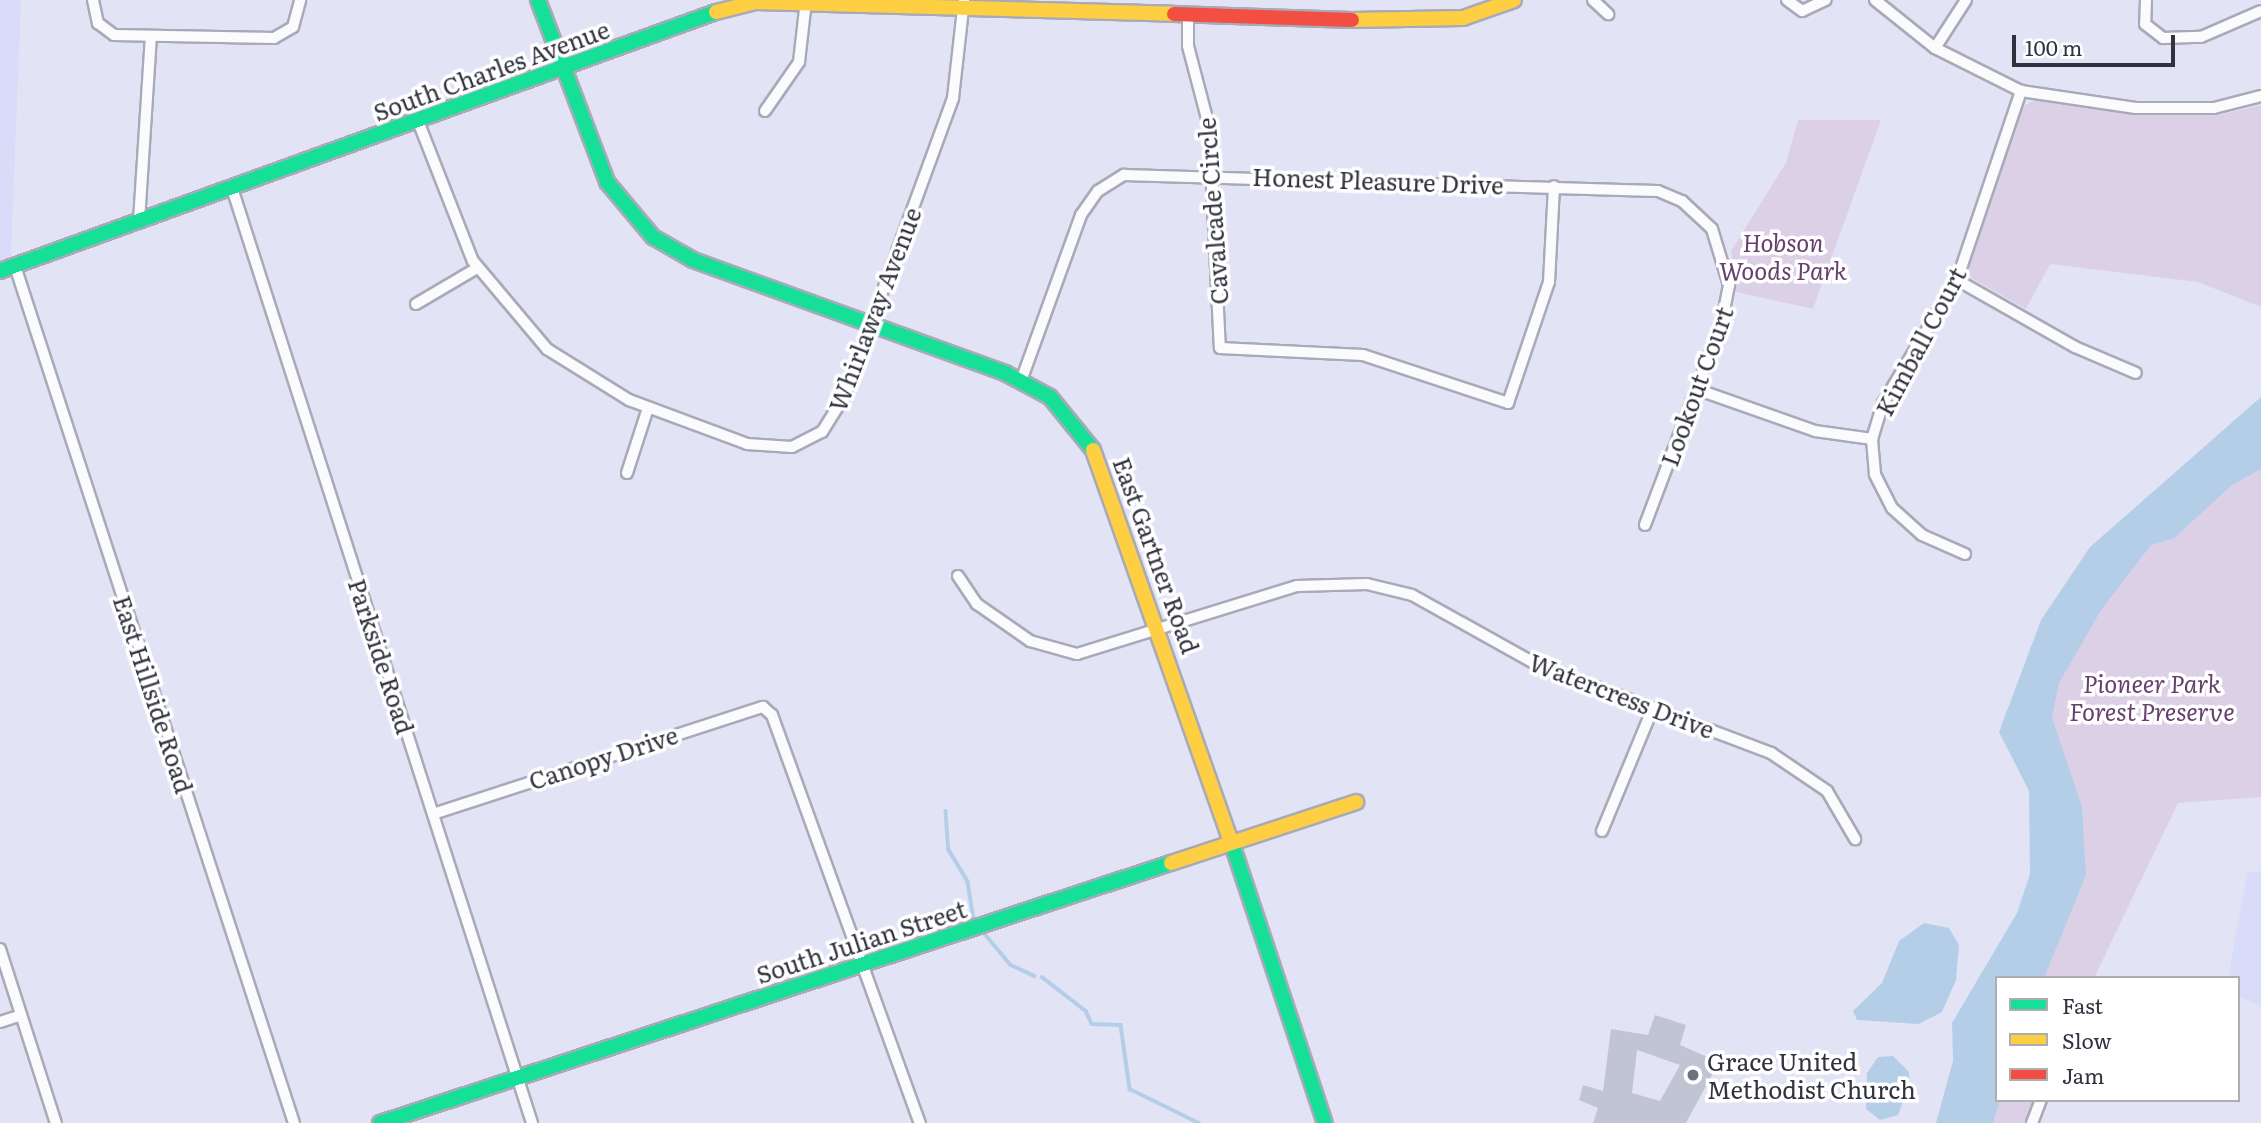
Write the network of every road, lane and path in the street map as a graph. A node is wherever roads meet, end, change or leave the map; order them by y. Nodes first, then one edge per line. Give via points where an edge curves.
1 (93, 0) edge
2 (300, 0) edge
3 (538, 0) edge
4 (806, 0) edge
5 (1514, 0) edge
6 (1593, 0) edge
7 (1787, 0) edge
8 (1826, 0) edge
9 (1875, 0) edge
10 (1966, 0) edge
11 (2146, 0) edge
12 (963, 4) edge
13 (2261, 11) edge
14 (1188, 14) junction
15 (1608, 14) dead end
16 (151, 36) junction
17 (1935, 48) junction
18 (563, 67) junction
19 (2021, 91) junction
20 (2261, 96) edge
21 (765, 111) dead end
22 (418, 121) junction
23 (1210, 175) junction
24 (1554, 186) junction
25 (232, 188) junction
26 (139, 221) junction
27 (1721, 244) joint
28 (15, 266) junction
29 (477, 268) junction
30 (0, 271) edge
31 (1957, 280) junction
32 (416, 304) dead end
33 (870, 325) junction
34 (2136, 373) dead end
35 (1021, 381) junction
36 (1696, 389) junction
37 (648, 408) junction
38 (1872, 439) junction
39 (627, 473) dead end
40 (1645, 525) dead end
41 (1965, 554) dead end
42 (958, 576) dead end
43 (1161, 631) junction
44 (1653, 708) junction
45 (1356, 802) dead end
46 (433, 814) junction
47 (1602, 831) dead end
48 (1855, 839) dead end
49 (1231, 843) junction
50 (0, 949) edge
51 (861, 966) junction
52 (21, 1015) junction
53 (0, 1022) edge
54 (518, 1077) junction
55 (2040, 1102) edge
56 (56, 1123) edge
57 (293, 1123) edge
58 (380, 1123) edge
59 (532, 1123) edge
60 (920, 1123) edge
61 (1325, 1123) edge
62 (2032, 1123) edge

1 - 16 street via 98,23 108,33
2 - 16 street via 293,27 274,38
3 - 18 street, East Gartner Road
4 - 12 street, South Charles Avenue
4 - 18 street, South Charles Avenue via 723,8
4 - 21 street via 799,62
5 - 14 street, South Charles Avenue via 1440,22
6 - 15 street
7 - 8 street via 1802,11
9 - 17 street
10 - 17 street
11 - 13 street via 2145,24 2163,38 2201,37
12 - 14 street, South Charles Avenue
12 - 33 street, Whirlaway Avenue via 953,98
14 - 23 street, Cavalcade Circle via 1188,46 1209,126
16 - 26 street
17 - 19 street
18 - 22 street, South Charles Avenue
18 - 33 street, East Gartner Road via 607,182 653,237 693,260
19 - 20 street via 2149,108 2214,108
19 - 31 street, Kimball Court
22 - 25 street, South Charles Avenue
22 - 29 street, Whirlaway Avenue
23 - 24 street, Honest Pleasure Drive
23 - 24 street, Cavalcade Circle via 1221,264 1220,348 1363,355 1502,405 1513,398 1544,307
23 - 35 street, Honest Pleasure Drive via 1133,173 1093,196
24 - 27 street, Honest Pleasure Drive via 1658,191 1697,212
25 - 26 street, South Charles Avenue
25 - 46 street, Parkside Road
26 - 28 street, South Charles Avenue
27 - 36 street, Lookout Court via 1727,303
28 - 30 street, South Charles Avenue
28 - 57 street, East Hillside Road
29 - 32 street
29 - 37 street, Whirlaway Avenue via 547,349 597,384
31 - 34 street via 2075,347
31 - 38 street, Kimball Court via 1883,403
33 - 35 street, East Gartner Road
33 - 37 street, Whirlaway Avenue via 836,414 801,445 760,448
35 - 43 street, East Gartner Road via 1065,411 1100,460
36 - 38 street via 1815,432
36 - 40 street, Lookout Court
37 - 39 street
38 - 41 street, Kimball Court via 1875,474 1892,508 1922,536
42 - 43 street, Watercress Drive via 990,614 1062,653 1099,652
43 - 44 street, Watercress Drive via 1277,591 1367,584 1434,603 1538,665
43 - 49 street, East Gartner Road
44 - 47 street
44 - 48 street, Watercress Drive via 1789,763 1827,791
45 - 49 street, South Julian Street
46 - 51 street, Canopy Drive via 754,707 772,715
46 - 54 street, Parkside Road
49 - 51 street, South Julian Street
49 - 61 street, East Gartner Road
50 - 52 street
51 - 54 street, South Julian Street
51 - 60 street
52 - 53 street
52 - 56 street
54 - 58 street, South Julian Street
54 - 59 street, Parkside Road
55 - 62 street

